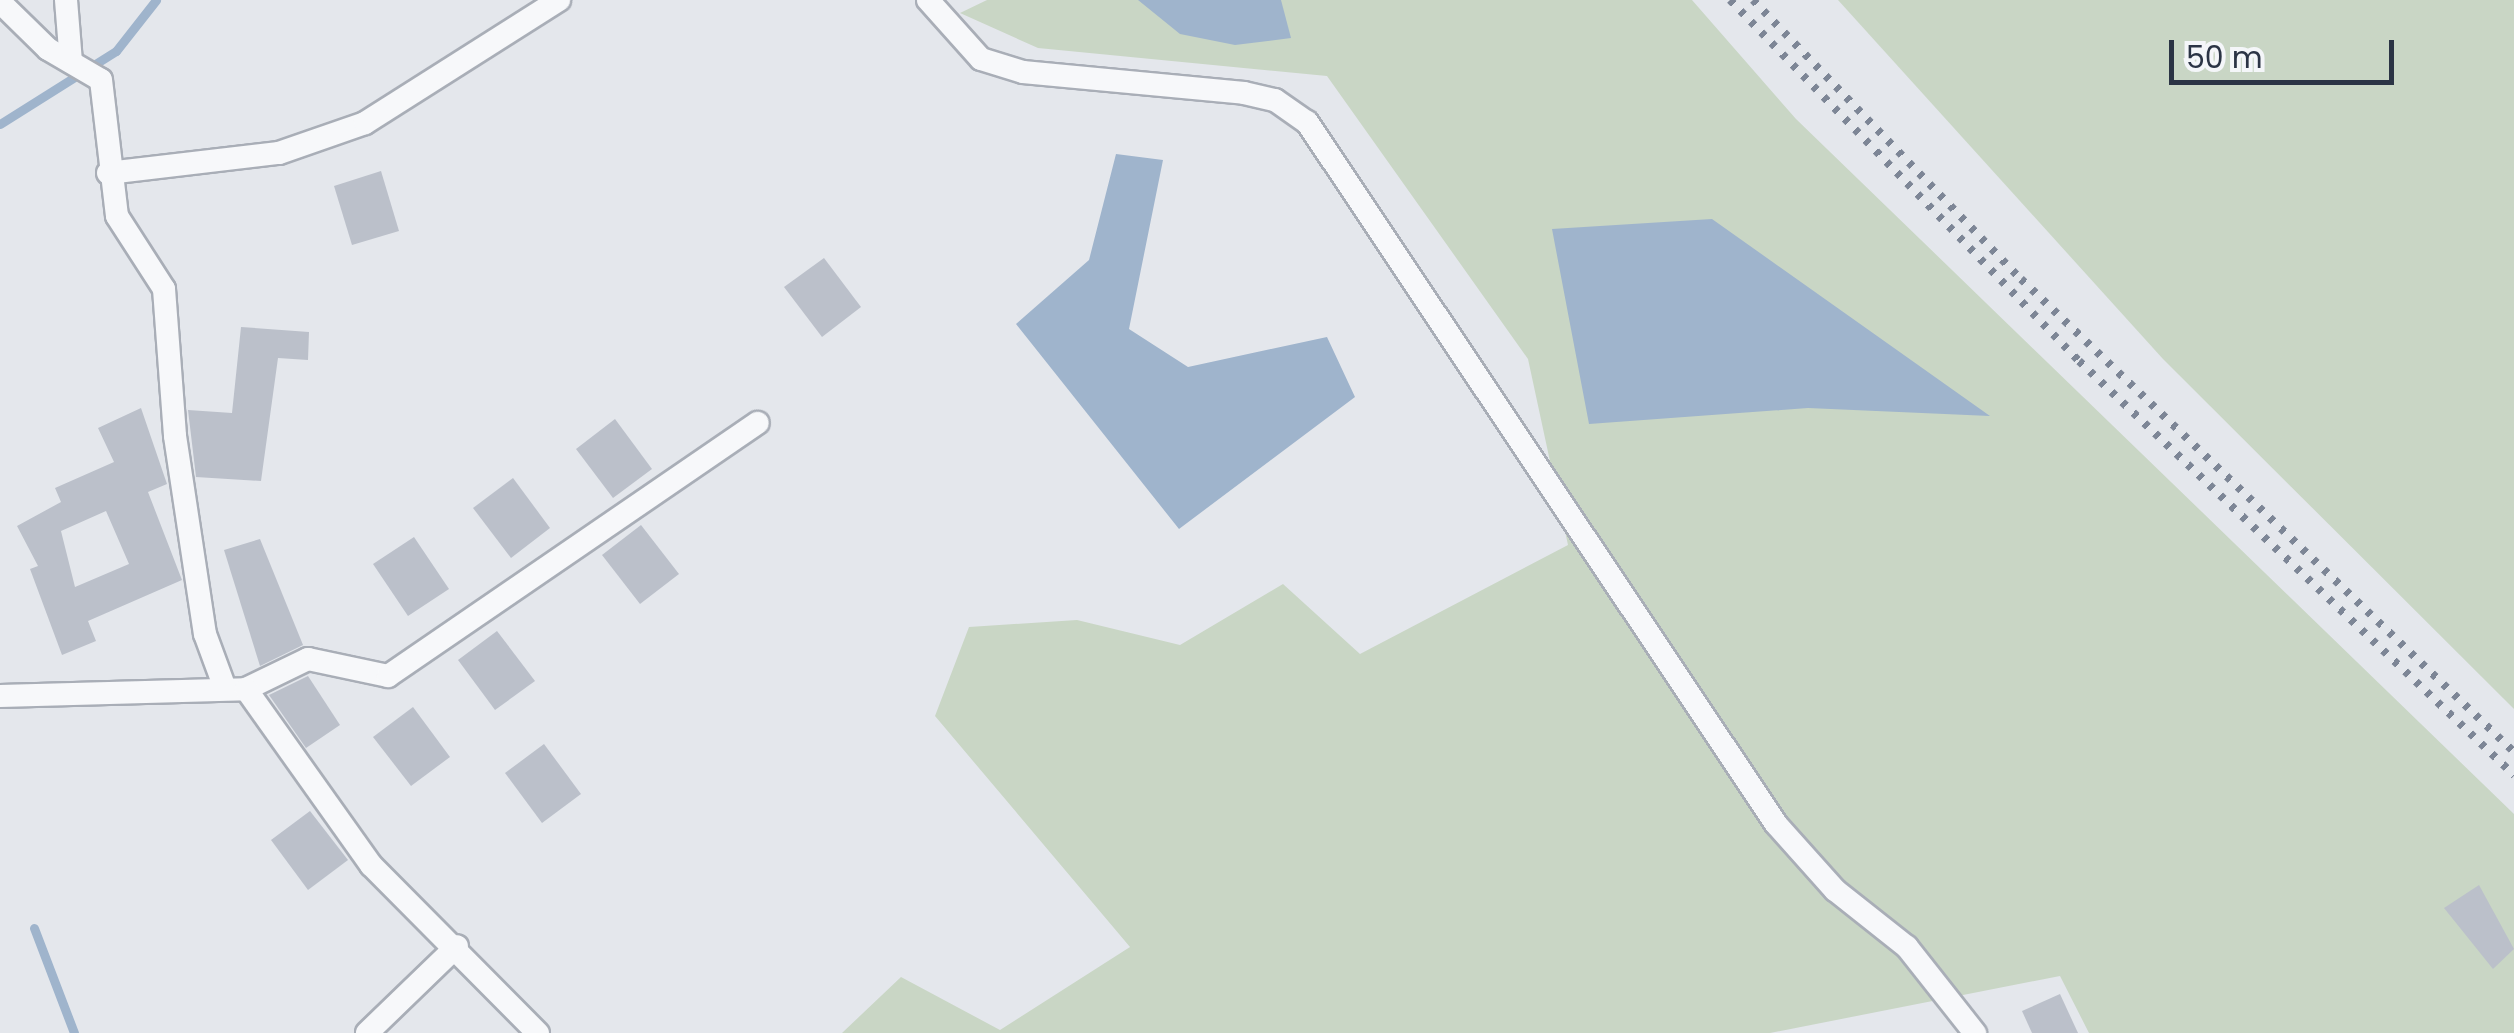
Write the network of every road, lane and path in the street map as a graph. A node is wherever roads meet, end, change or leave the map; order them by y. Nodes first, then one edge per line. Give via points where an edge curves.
1 (66, 0) edge
2 (558, 0) edge
3 (928, 0) edge
4 (0, 2) edge
5 (71, 62) junction
6 (108, 173) junction
7 (758, 423) dead end
8 (222, 684) junction
9 (246, 689) junction
10 (0, 696) edge
11 (457, 946) junction
12 (367, 1033) edge
13 (538, 1033) edge
14 (1975, 1033) edge

1 - 5 street
2 - 6 street via 365,123 278,153
3 - 14 street via 981,59 1023,72 1244,93 1275,100 1307,122 1776,824 1835,890 1907,947
4 - 5 street
5 - 6 street via 101,80
6 - 8 street via 116,216 164,288 174,436 204,634
7 - 9 street via 388,676 308,659
8 - 9 street
8 - 10 street
9 - 11 street via 371,865 420,921
11 - 12 street
11 - 13 street

